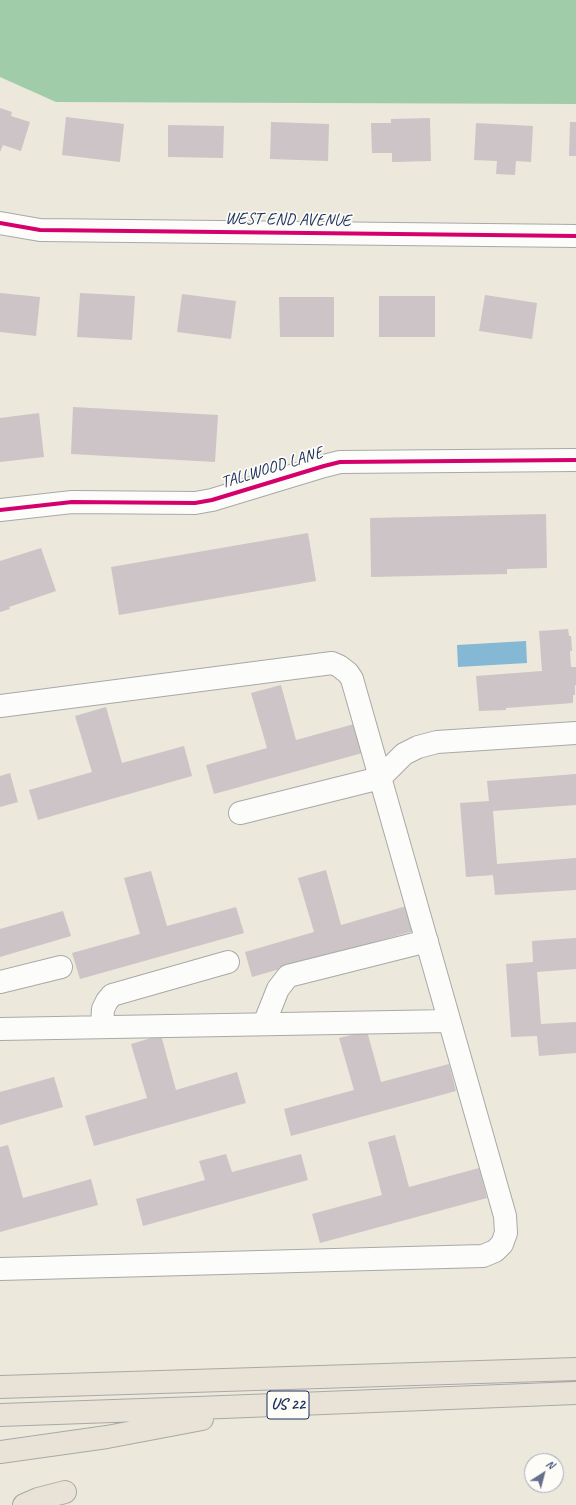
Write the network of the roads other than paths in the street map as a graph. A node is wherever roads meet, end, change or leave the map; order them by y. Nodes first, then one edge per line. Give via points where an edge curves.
1 (0, 223) edge
2 (576, 236) edge
3 (576, 460) edge
4 (0, 510) edge
5 (0, 706) edge
6 (576, 733) edge
7 (380, 778) junction
8 (240, 813) dead end
9 (427, 941) junction
10 (228, 962) dead end
11 (61, 967) dead end
12 (0, 982) edge
13 (449, 1021) junction
14 (264, 1024) junction
15 (102, 1027) junction
16 (0, 1029) edge
17 (0, 1270) edge
18 (576, 1369) edge
19 (0, 1387) edge
20 (576, 1393) edge
21 (268, 1406) junction
22 (0, 1415) edge
23 (0, 1452) edge
24 (65, 1492) dead end
25 (24, 1505) edge

1 - 2 street, WEST END AVENUE via 40,230
3 - 4 street, TALLWOOD LANE via 340,462 195,504 72,502
5 - 7 street via 332,663 352,678
6 - 7 street via 437,742 404,754
7 - 8 street
7 - 9 street
9 - 13 street
9 - 14 street via 288,976 278,989
10 - 15 street via 112,995 103,1009
11 - 12 street
13 - 14 street
13 - 17 street via 505,1216 506,1233 502,1244 495,1251 483,1256
14 - 15 street
15 - 16 street
18 - 19 highway, US 22
20 - 21 highway, US 22
21 - 22 highway, US 22
21 - 23 highway via 107,1437
24 - 25 highway

